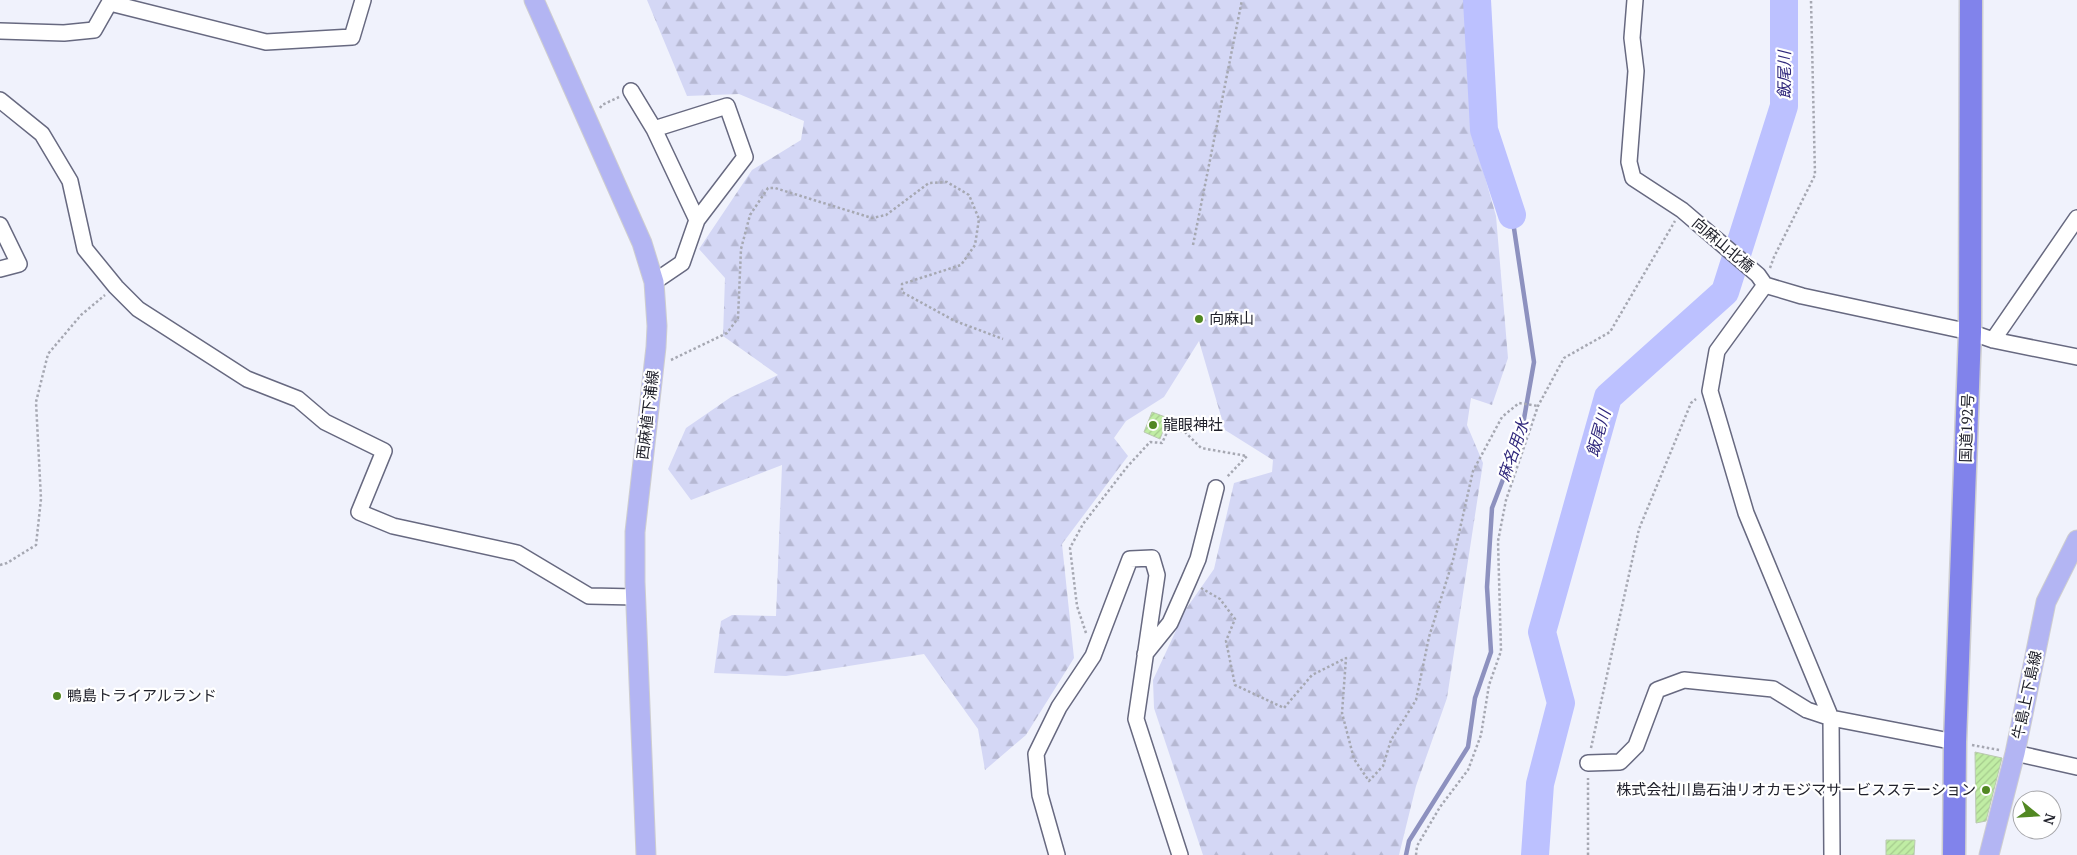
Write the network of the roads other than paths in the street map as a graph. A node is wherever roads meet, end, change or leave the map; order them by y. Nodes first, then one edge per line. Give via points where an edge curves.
1 (362, 0) edge
2 (534, 0) edge
3 (1634, 0) edge
4 (1971, 0) edge
5 (111, 2) edge
6 (0, 31) edge
7 (632, 91) road end
8 (0, 100) edge
9 (654, 129) junction
10 (2077, 218) edge
11 (697, 220) junction
12 (0, 225) edge
13 (0, 269) edge
14 (1762, 280) junction
15 (654, 282) junction
16 (1970, 332) junction
17 (1993, 340) junction
18 (2077, 357) edge
19 (1216, 488) road end
20 (2077, 540) edge
21 (636, 597) junction
22 (1144, 655) junction
23 (1831, 718) junction
24 (1955, 742) junction
25 (2015, 753) junction
26 (1588, 763) road end
27 (2077, 767) edge
28 (646, 855) edge
29 (1057, 855) edge
30 (1180, 855) edge
31 (1832, 855) edge
32 (1954, 855) edge
33 (1988, 855) edge

1 - 5 street via 352,37 266,42
2 - 15 main road, 西麻植下浦線 via 642,243
3 - 14 street, 向麻山北橋 via 1632,38 1636,71 1629,162 1633,178 1685,212
4 - 16 highway, 国道192号
5 - 6 street via 94,30 64,33
7 - 9 street
8 - 21 street via 42,134 70,181 85,249 138,309 247,379 298,399 325,422 384,451 359,512 393,526 517,553 589,596
9 - 11 street
9 - 11 street via 727,106 745,158
10 - 17 street
11 - 15 street via 682,263
12 - 13 street via 19,264
14 - 16 street via 1802,296
14 - 23 street via 1717,351 1710,391 1746,513
15 - 21 main road, 西麻植下浦線 via 657,326 638,495
16 - 17 street
16 - 24 highway, 国道192号
17 - 18 street
19 - 22 street via 1198,559 1189,580 1170,623
20 - 25 main road, 牛島上下島線 via 2046,602
21 - 28 main road, 西麻植下浦線
22 - 29 street via 1157,575 1152,558 1130,559 1093,656 1059,707 1036,754 1040,795
22 - 30 street via 1136,719
23 - 24 street
23 - 26 street via 1807,710 1773,689 1684,680 1656,690 1636,746 1620,762
23 - 31 street
24 - 32 highway, 国道192号
25 - 27 street
25 - 33 main road, 牛島上下島線

